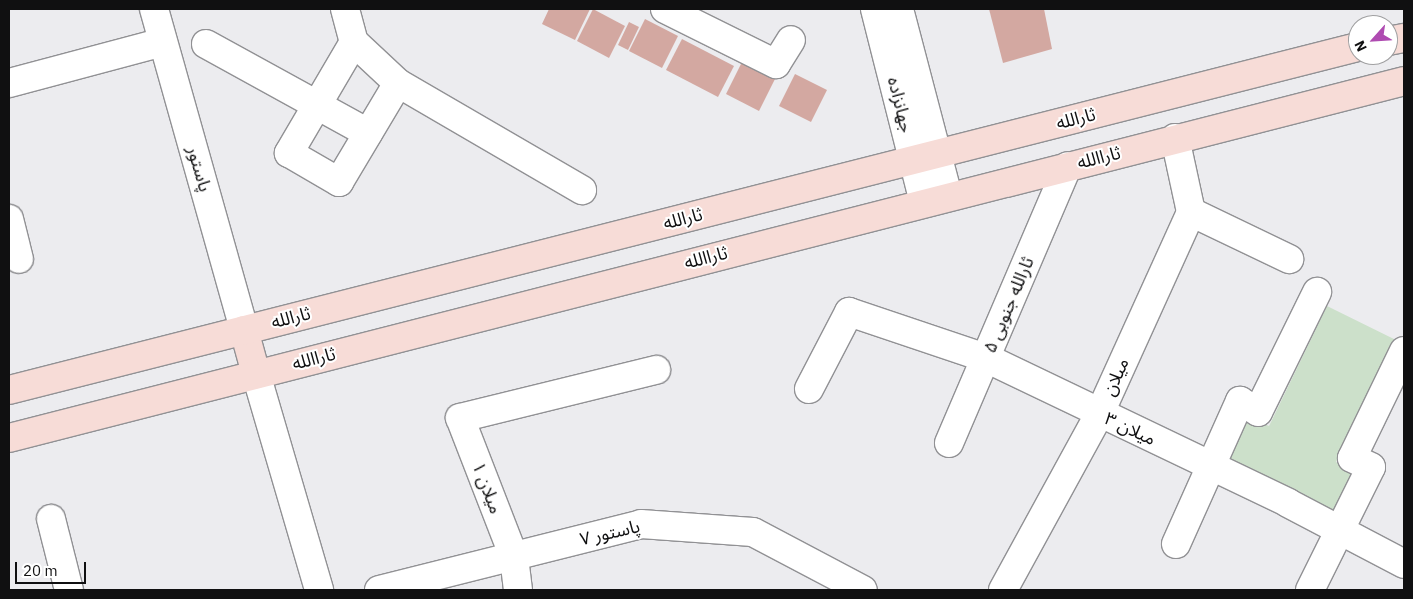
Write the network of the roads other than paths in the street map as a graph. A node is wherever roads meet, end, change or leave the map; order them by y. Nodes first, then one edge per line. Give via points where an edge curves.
1 (154, 9) edge
2 (345, 9) edge
3 (875, 9) edge
4 (899, 9) edge
5 (683, 13) edge
6 (792, 40) dead end
7 (163, 42) junction
8 (354, 42) junction
9 (206, 44) dead end
10 (1348, 50) edge
11 (1404, 81) edge
12 (9, 83) edge
13 (398, 83) junction
14 (317, 104) junction
15 (915, 115) junction
16 (368, 133) junction
17 (1175, 138) junction
18 (925, 157) junction
19 (1068, 166) junction
20 (582, 190) dead end
21 (936, 199) junction
22 (1191, 212) junction
23 (9, 219) edge
24 (1289, 258) dead end
25 (19, 259) dead end
26 (1318, 292) dead end
27 (244, 330) junction
28 (1404, 350) edge
29 (986, 358) junction
30 (656, 370) dead end
31 (256, 374) junction
32 (809, 389) dead end
33 (9, 390) edge
34 (1099, 415) junction
35 (9, 438) edge
36 (949, 443) dead end
37 (1211, 466) junction
38 (51, 519) dead end
39 (1341, 530) junction
40 (1176, 544) dead end
41 (514, 557) junction
42 (1404, 564) edge
43 (69, 590) edge
44 (319, 590) edge
45 (378, 590) edge
46 (518, 590) edge
47 (863, 590) edge
48 (1003, 590) edge
49 (1310, 590) edge

1 - 7 street, پاستور
2 - 8 street
3 - 15 street, جهانزاده
4 - 15 street, جهانزاده
5 - 6 street via 776,64
7 - 12 street
7 - 27 street, پاستور
8 - 13 street
8 - 14 street
9 - 14 street
10 - 18 main road, ثارالله
11 - 17 main road, ثاراالله
13 - 16 street
13 - 20 street
14 - 16 street
14 - 16 street via 289,152 339,182
15 - 18 street, جهانزاده
17 - 19 main road, ثاراالله
17 - 22 street
18 - 21 street, جهانزاده
18 - 27 main road, ثارالله
19 - 21 main road, ثاراالله
19 - 29 street, ثارالله جنوبی ۵
21 - 31 main road, ثاراالله
22 - 24 street
22 - 34 street, میلان
23 - 25 street
26 - 37 street via 1258,412 1240,401
27 - 31 main road
27 - 33 main road, ثارالله
28 - 39 street via 1352,458 1371,467
29 - 32 street, میلان ۳ via 849,312
29 - 34 street, میلان ۳
29 - 36 street, ثارالله جنوبی ۵
30 - 41 street, میلان ۱ via 460,418
31 - 35 main road, ثاراالله
31 - 44 street
34 - 37 street, میلان ۳
34 - 48 street, میلان
37 - 39 street, میلان ۳
37 - 40 street
38 - 43 street
39 - 42 street, میلان ۳
39 - 49 street
41 - 45 street, پاستور ۷
41 - 46 street, میلان ۱
41 - 47 street, پاستور ۷ via 641,524 753,532

